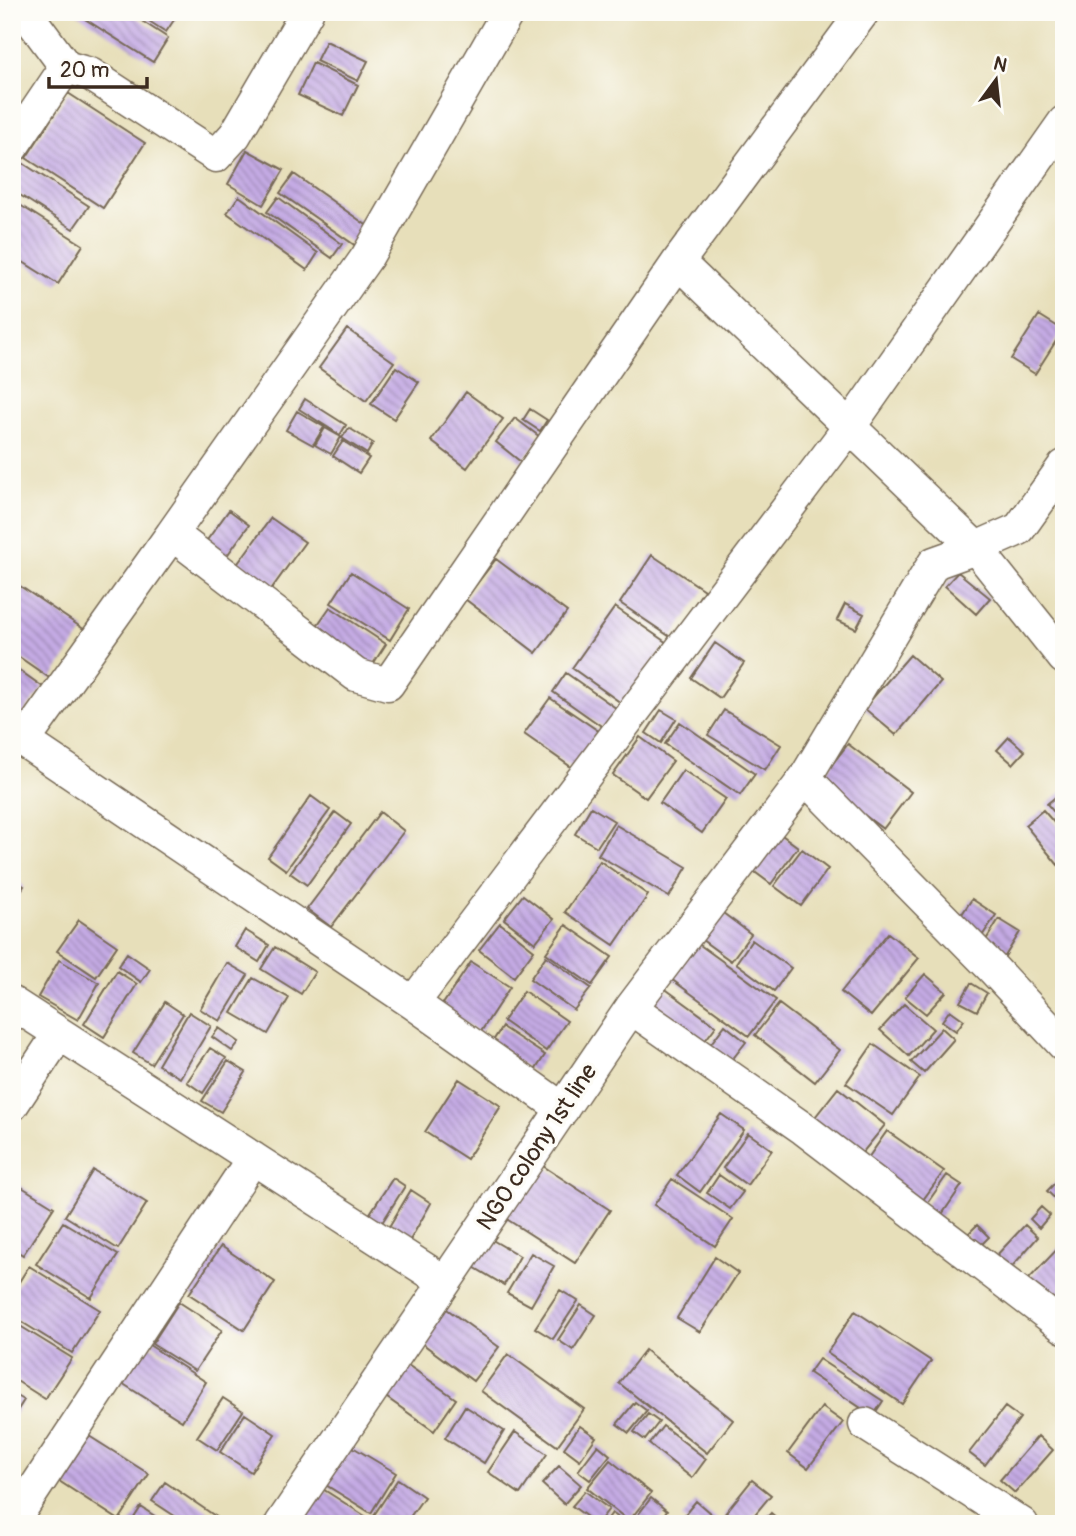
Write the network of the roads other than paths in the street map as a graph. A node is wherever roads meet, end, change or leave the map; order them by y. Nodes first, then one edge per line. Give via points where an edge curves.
1 (307, 12) edge
2 (508, 12) edge
3 (863, 12) edge
4 (29, 15) edge
5 (66, 67) junction
6 (1064, 122) edge
7 (12, 147) edge
8 (678, 262) junction
9 (850, 426) junction
10 (1064, 466) edge
11 (172, 534) junction
12 (976, 548) junction
13 (1064, 658) edge
14 (18, 737) edge
15 (805, 778) junction
16 (12, 1003) edge
17 (412, 1003) junction
18 (631, 1008) junction
19 (60, 1034) junction
20 (1064, 1045) edge
21 (12, 1105) edge
22 (563, 1109) junction
23 (253, 1158) junction
24 (445, 1282) junction
25 (1064, 1327) edge
26 (866, 1424) dead end
27 (12, 1522) edge
28 (281, 1524) edge
29 (1022, 1524) edge

1 - 5 street via 235,135 216,156 90,74
2 - 11 street via 367,257
3 - 8 street
4 - 5 street
5 - 7 street
6 - 9 street
8 - 9 street
8 - 11 street via 388,684 356,675
9 - 12 street
9 - 17 street
10 - 12 street, NGO colony 1st line via 1019,529
11 - 14 street
12 - 13 street
12 - 15 street, NGO colony 1st line via 934,564
14 - 17 street
15 - 18 street, NGO colony 1st line
15 - 20 street
16 - 19 street
17 - 22 street
18 - 22 street, NGO colony 1st line
18 - 25 street via 804,1129
19 - 21 street
19 - 23 street
22 - 24 street, NGO colony 1st line
23 - 24 street
23 - 27 street
24 - 28 street, NGO colony 1st line
26 - 29 street

